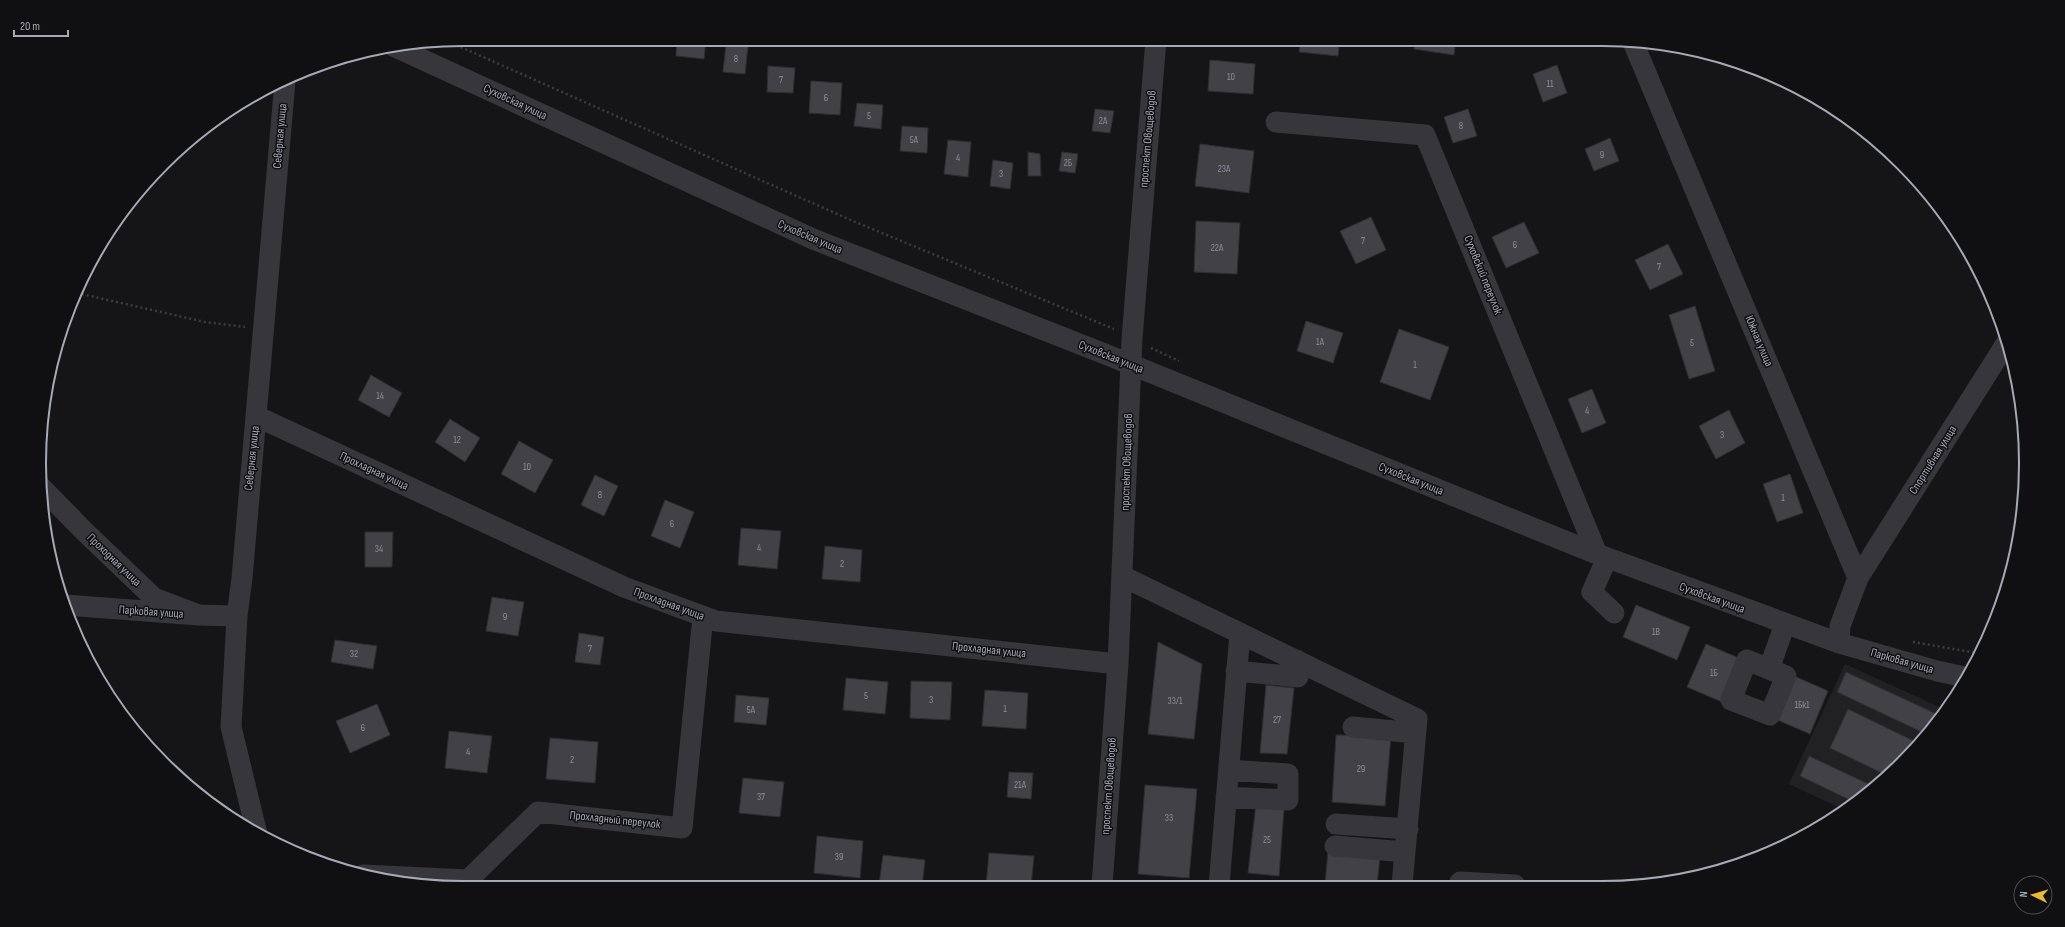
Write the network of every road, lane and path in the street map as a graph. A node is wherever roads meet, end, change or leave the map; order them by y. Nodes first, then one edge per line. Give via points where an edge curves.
1 (459, 46) edge
2 (1155, 46) edge
3 (1635, 48) edge
4 (403, 51) edge
5 (285, 87) edge
6 (1276, 122) dead end
7 (82, 295) edge
8 (263, 330) junction
9 (1132, 339) junction
10 (2003, 348) edge
11 (1182, 363) dead end
12 (1131, 364) junction
13 (256, 416) junction
14 (47, 493) edge
15 (1602, 556) junction
16 (1122, 576) junction
17 (1858, 578) junction
18 (71, 605) edge
19 (1614, 613) dead end
20 (198, 615) junction
21 (237, 616) junction
22 (704, 616) junction
23 (1785, 624) junction
24 (1240, 633) junction
25 (1908, 641) dead end
26 (1839, 643) junction
27 (1974, 652) edge
28 (1297, 660) junction
29 (1118, 664) junction
30 (1769, 669) dead end
31 (1236, 671) junction
32 (1961, 676) edge
33 (1353, 727) dead end
34 (1415, 733) junction
35 (1229, 770) junction
36 (1226, 797) junction
37 (1336, 824) dead end
38 (255, 825) edge
39 (1408, 829) junction
40 (1335, 846) dead end
41 (1405, 852) junction
42 (412, 877) edge
43 (1102, 881) edge
44 (1219, 881) edge
45 (1402, 881) edge

1 - 9 path via 853,221 1114,329
2 - 9 street, проспект Овощеводов
3 - 17 street, Южная улица
4 - 12 street, Суховская улица via 813,239
5 - 8 street, Северная улица
6 - 15 street, Суховский переулок via 1425,135
7 - 8 path via 205,322
8 - 13 street, Северная улица
9 - 11 path
9 - 12 street, проспект Овощеводов
10 - 17 street, Спортивная улица
12 - 15 street, Суховская улица
12 - 16 street, проспект Овощеводов
13 - 21 street, Северная улица
13 - 22 street, Прохладная улица via 624,587
14 - 20 street, Проходная улица via 154,598
15 - 19 street via 1592,592
15 - 23 street, Суховская улица
16 - 24 street
16 - 29 street, проспект Овощеводов
17 - 26 street via 1840,626
18 - 20 street, Парковая улица
20 - 21 street, Парковая улица
21 - 38 street, Северная улица via 231,727
22 - 29 street, Прохладная улица via 716,621
22 - 42 street, Прохладный переулок via 682,828 538,812 468,880
23 - 26 street, Суховская улица
23 - 30 street
24 - 28 street
24 - 31 street
25 - 27 path
26 - 32 street, Парковая улица
28 - 31 street via 1298,677
28 - 34 street via 1418,719
29 - 43 street, проспект Овощеводов
31 - 35 street
33 - 34 street
34 - 39 street
35 - 36 street
35 - 36 street via 1288,774 1288,800
36 - 44 street
37 - 39 street
39 - 41 street
40 - 41 street
41 - 45 street

